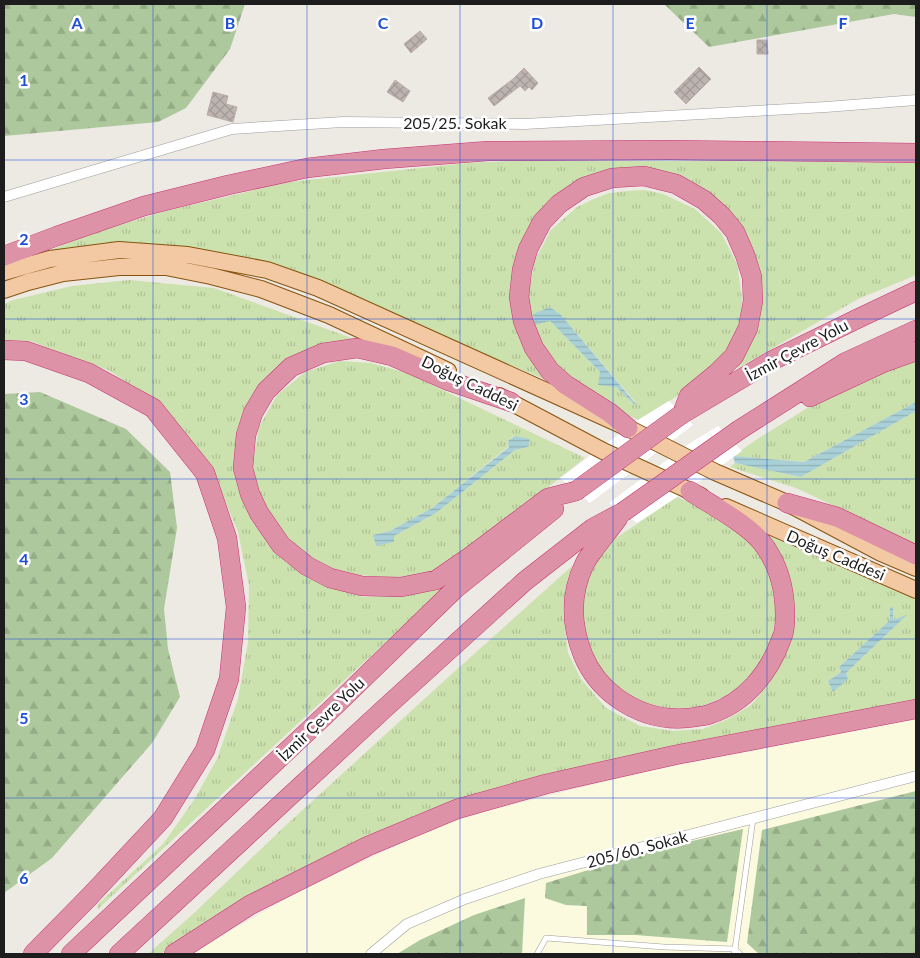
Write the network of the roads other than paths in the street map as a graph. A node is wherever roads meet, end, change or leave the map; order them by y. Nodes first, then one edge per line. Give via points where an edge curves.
1 (916, 100) edge
2 (916, 153) edge
3 (4, 197) edge
4 (4, 256) edge
5 (4, 272) edge
6 (4, 290) edge
7 (916, 291) edge
8 (916, 330) edge
9 (4, 350) edge
10 (916, 351) edge
11 (511, 402) junction
12 (682, 414) junction
13 (628, 428) junction
14 (739, 430) junction
15 (576, 491) junction
16 (690, 491) junction
17 (786, 503) junction
18 (623, 512) junction
19 (916, 555) edge
20 (916, 568) edge
21 (916, 590) edge
22 (916, 708) edge
23 (916, 776) edge
24 (753, 818) junction
25 (664, 947) junction
26 (735, 952) edge
27 (33, 954) edge
28 (71, 954) edge
29 (119, 954) edge
30 (174, 954) edge
31 (371, 954) edge
32 (537, 954) edge
33 (662, 954) edge
34 (740, 954) edge

1 - 3 street, 205/25. Sokak via 525,124 343,122 232,129
2 - 4 highway via 488,151 384,159 307,168 228,184 144,206
5 - 13 main road, Doğuş Caddesi via 50,259 119,250 188,255 267,270 318,288
6 - 11 main road, Doğuş Caddesi via 63,273 119,267 166,267 211,276 261,289 329,315
7 - 12 highway, İzmir Çevre Yolu via 771,362
8 - 14 highway, İzmir Çevre Yolu via 846,362
9 - 27 highway via 26,350 89,373 153,408 205,472 227,538 236,608 229,679 205,750 163,818
10 - 14 highway via 885,362
11 - 15 highway via 449,381 392,356 357,348 322,353 291,367 266,392 253,413 246,435 242,468 259,513 281,545 307,566 330,578 362,586 401,587 436,580 548,498
11 - 16 main road, Doğuş Caddesi via 603,452
12 - 13 highway via 689,396 734,356 748,328 753,301 752,277 735,232 704,200 676,184 644,176 612,178 584,187 559,204 542,222 528,249 519,297 523,321 534,348 550,371
12 - 15 highway, İzmir Çevre Yolu, bridge
13 - 17 main road, Doğuş Caddesi
14 - 18 highway, bridge
15 - 28 highway, İzmir Çevre Yolu via 455,589
16 - 18 highway via 762,542 781,580 785,603 784,629 776,654 764,674 747,693 710,714 668,719 634,709 594,676 584,658 574,623 577,583 585,562
16 - 21 main road, Doğuş Caddesi
17 - 19 highway via 837,517
17 - 20 main road, Doğuş Caddesi
18 - 29 highway via 593,528 525,581
22 - 30 highway via 675,755 546,784 458,809 368,846 250,905
23 - 24 street, 205/60. Sokak
24 - 26 lane
24 - 31 street, 205/60. Sokak via 539,874 465,899 407,924
25 - 26 lane
25 - 32 lane via 546,938
25 - 33 lane
26 - 34 lane

